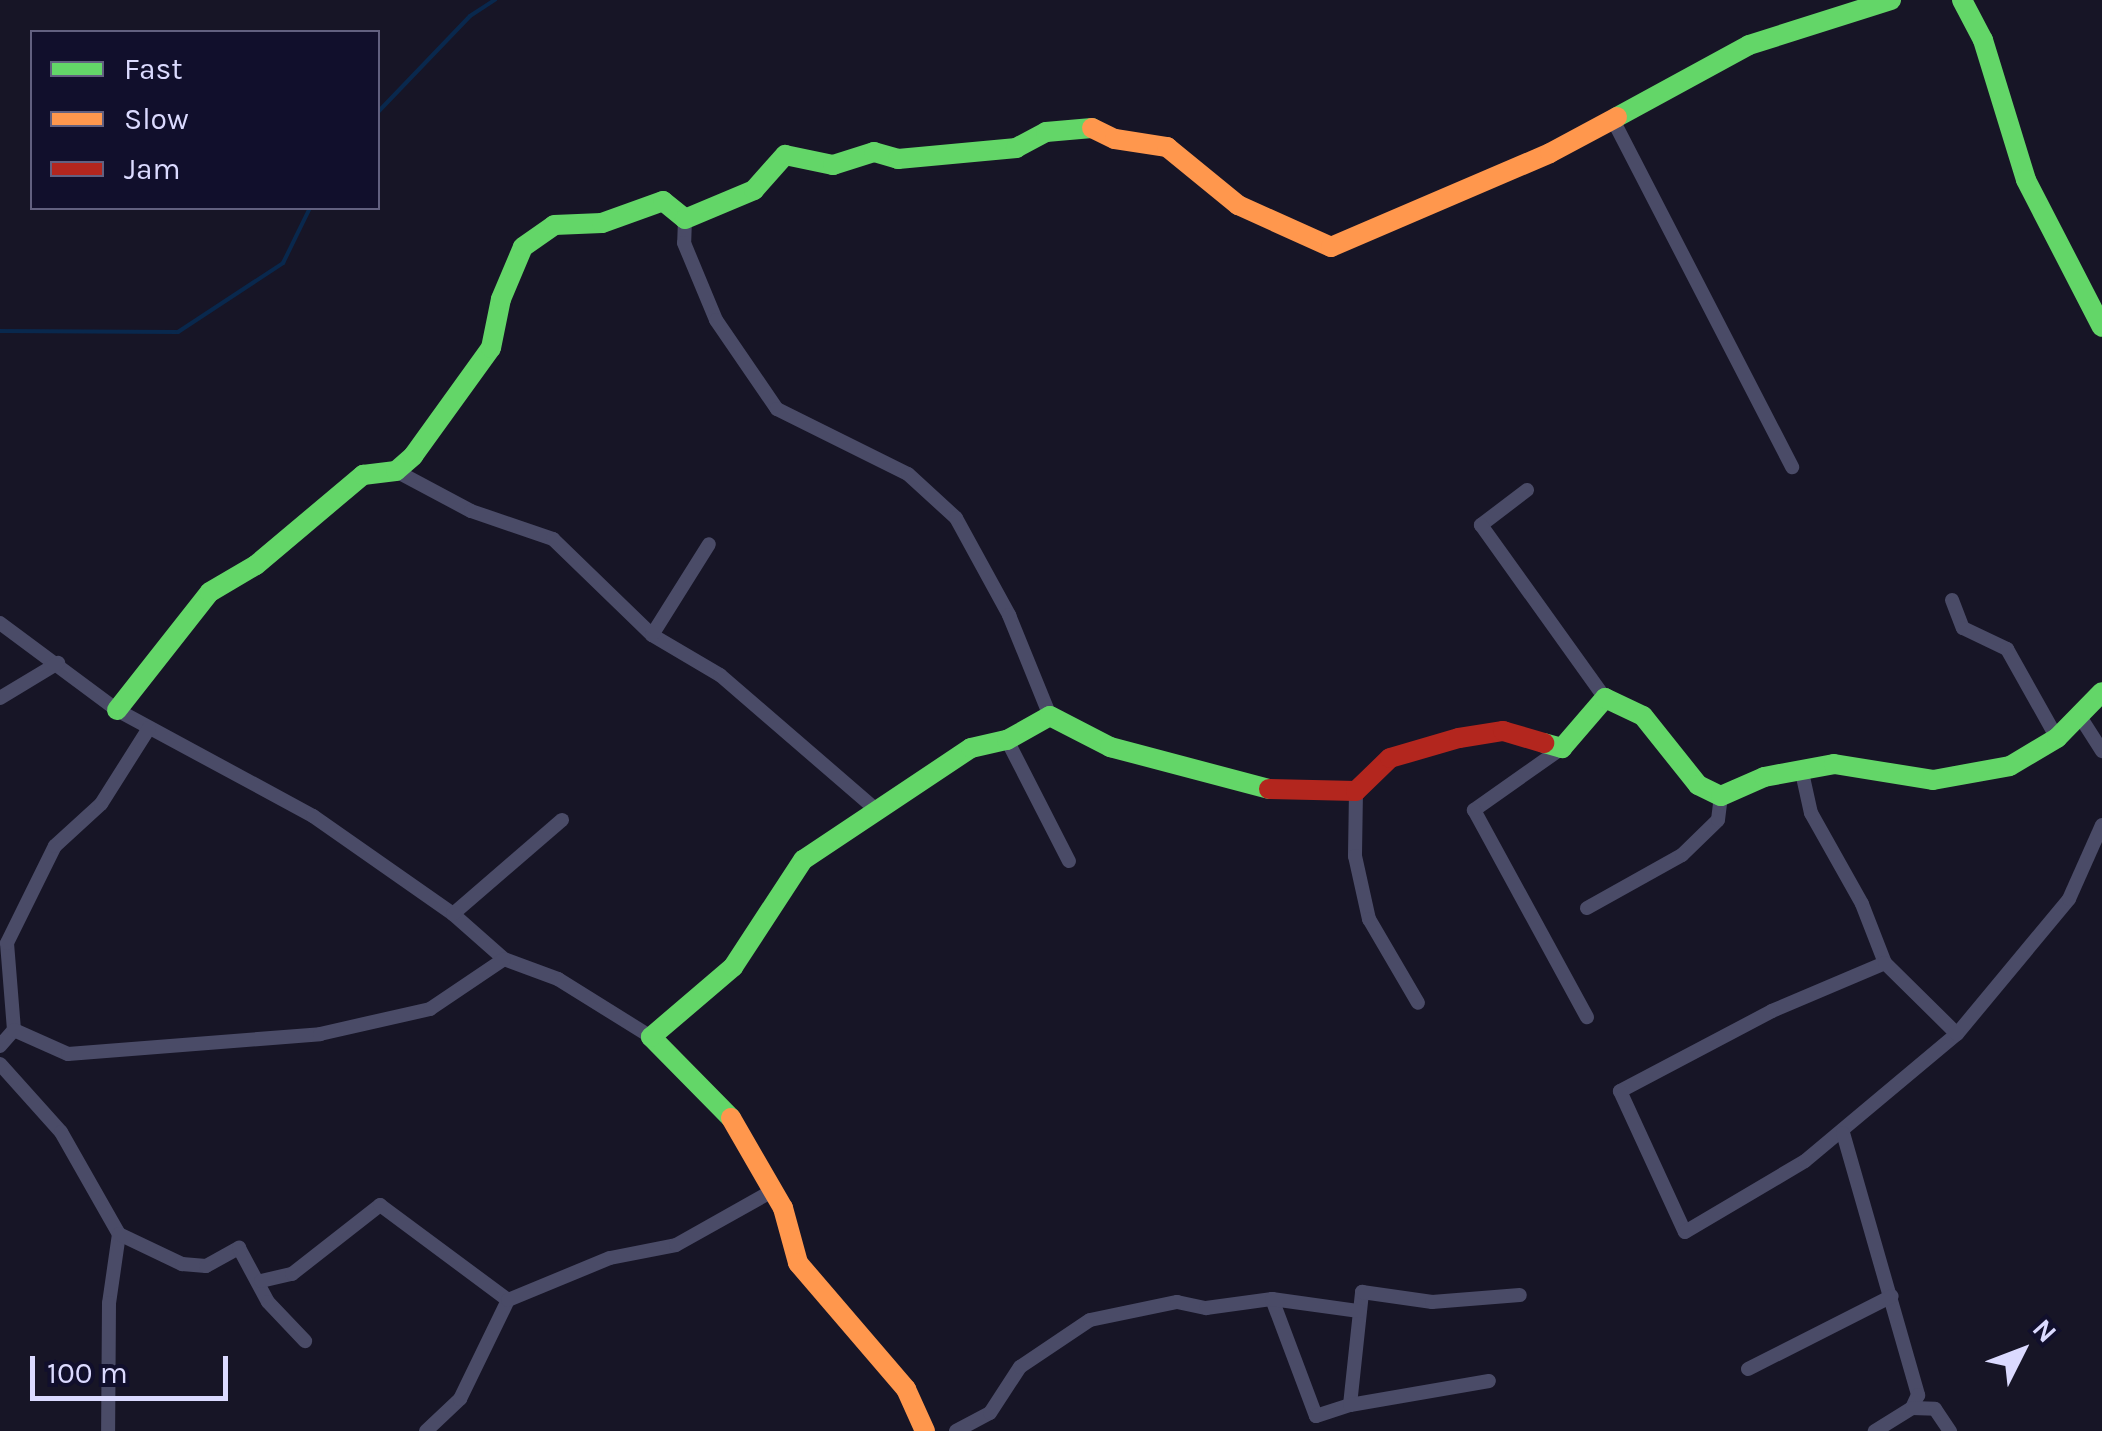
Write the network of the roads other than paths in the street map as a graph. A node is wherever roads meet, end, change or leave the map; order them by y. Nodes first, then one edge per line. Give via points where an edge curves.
1 (1892, 0) edge
2 (1962, 0) edge
3 (1612, 118) junction
4 (685, 219) junction
5 (2102, 327) edge
6 (1792, 467) dead end
7 (396, 472) junction
8 (1527, 490) dead end
9 (709, 544) dead end
10 (1952, 600) dead end
11 (0, 623) edge
12 (652, 635) junction
13 (58, 663) junction
14 (2102, 692) edge
15 (0, 698) edge
16 (1605, 698) junction
17 (117, 710) junction
18 (2080, 715) junction
19 (1050, 716) junction
20 (148, 728) junction
21 (2056, 738) junction
22 (1007, 740) junction
23 (1562, 748) junction
24 (2102, 752) edge
25 (1801, 768) junction
26 (1356, 792) junction
27 (1721, 796) junction
28 (875, 809) junction
29 (562, 820) dead end
30 (2102, 825) edge
31 (1069, 862) dead end
32 (1586, 908) dead end
33 (454, 914) junction
34 (504, 959) junction
35 (1885, 963) junction
36 (1418, 1003) dead end
37 (1587, 1016) dead end
38 (14, 1030) junction
39 (1957, 1034) junction
40 (650, 1037) junction
41 (0, 1046) edge
42 (0, 1064) edge
43 (1842, 1133) junction
44 (774, 1190) junction
45 (119, 1234) junction
46 (261, 1281) junction
47 (1520, 1295) dead end
48 (1892, 1296) junction
49 (1272, 1299) junction
50 (508, 1300) junction
51 (1359, 1310) junction
52 (305, 1342) dead end
53 (1748, 1369) dead end
54 (1489, 1381) dead end
55 (1915, 1402) junction
56 (1350, 1405) junction
57 (1316, 1416) junction
58 (108, 1431) edge
59 (426, 1431) edge
60 (925, 1431) edge
61 (956, 1431) edge
62 (1324, 1431) edge
63 (1861, 1431) edge
64 (1876, 1431) edge
65 (1950, 1431) edge

1 - 3 street via 1749,45
2 - 5 street via 1983,40 2026,180
3 - 4 street via 1550,154 1331,247 1238,205 1167,147 1115,139 1091,127 1046,132 1016,148 898,159 874,152 833,165 785,155 754,190
3 - 6 street
4 - 7 street via 670,202 657,202 602,223 554,225 523,246 491,348
4 - 19 street via 684,243 716,320 777,409 908,474 956,518 1009,615
7 - 12 street via 471,511 553,539
7 - 17 street via 363,475 256,566 210,592
8 - 16 street via 1481,525
9 - 12 street
10 - 21 street via 1963,628 2007,649
11 - 13 street
12 - 28 street via 720,675
13 - 15 street
13 - 17 street
14 - 18 street
16 - 23 street
16 - 27 street via 1644,716 1698,785
17 - 20 street
18 - 21 street
18 - 24 street
19 - 22 street
19 - 26 street via 1110,747 1229,782 1296,794
20 - 33 street via 271,790
20 - 38 street via 100,804 55,846 7,943
21 - 25 street via 2010,766 1933,780 1848,765
22 - 28 street via 971,748
22 - 31 street
23 - 26 street via 1503,732 1458,738 1390,758
23 - 37 street via 1474,810
25 - 27 street
25 - 35 street via 1811,813 1862,904
26 - 36 street via 1356,856 1369,919
27 - 32 street via 1718,820 1682,855
28 - 40 street via 803,860 733,967
29 - 33 street
30 - 39 street via 2069,899
33 - 34 street
34 - 38 street via 430,1009 320,1034 68,1054
34 - 40 street via 558,980
35 - 39 street
35 - 43 street via 1772,1012 1620,1091 1685,1232 1727,1212
38 - 41 street
39 - 43 street
40 - 44 street via 724,1106
42 - 45 street via 61,1132
43 - 48 street
44 - 50 street via 676,1245 610,1258
44 - 60 street via 798,1263 906,1389
45 - 46 street via 182,1264 206,1266 239,1248
45 - 58 street via 109,1304
46 - 50 street via 292,1274 380,1204
46 - 52 street via 268,1302
47 - 51 street via 1432,1302 1367,1290 1360,1294
48 - 53 street
48 - 55 street
49 - 51 street
49 - 57 street
49 - 61 street via 1206,1308 1176,1302 1090,1320 1020,1367 990,1413
50 - 59 street via 460,1399
51 - 56 street
54 - 56 street
55 - 63 street
55 - 64 street
55 - 65 street via 1935,1409
56 - 57 street
57 - 62 street

